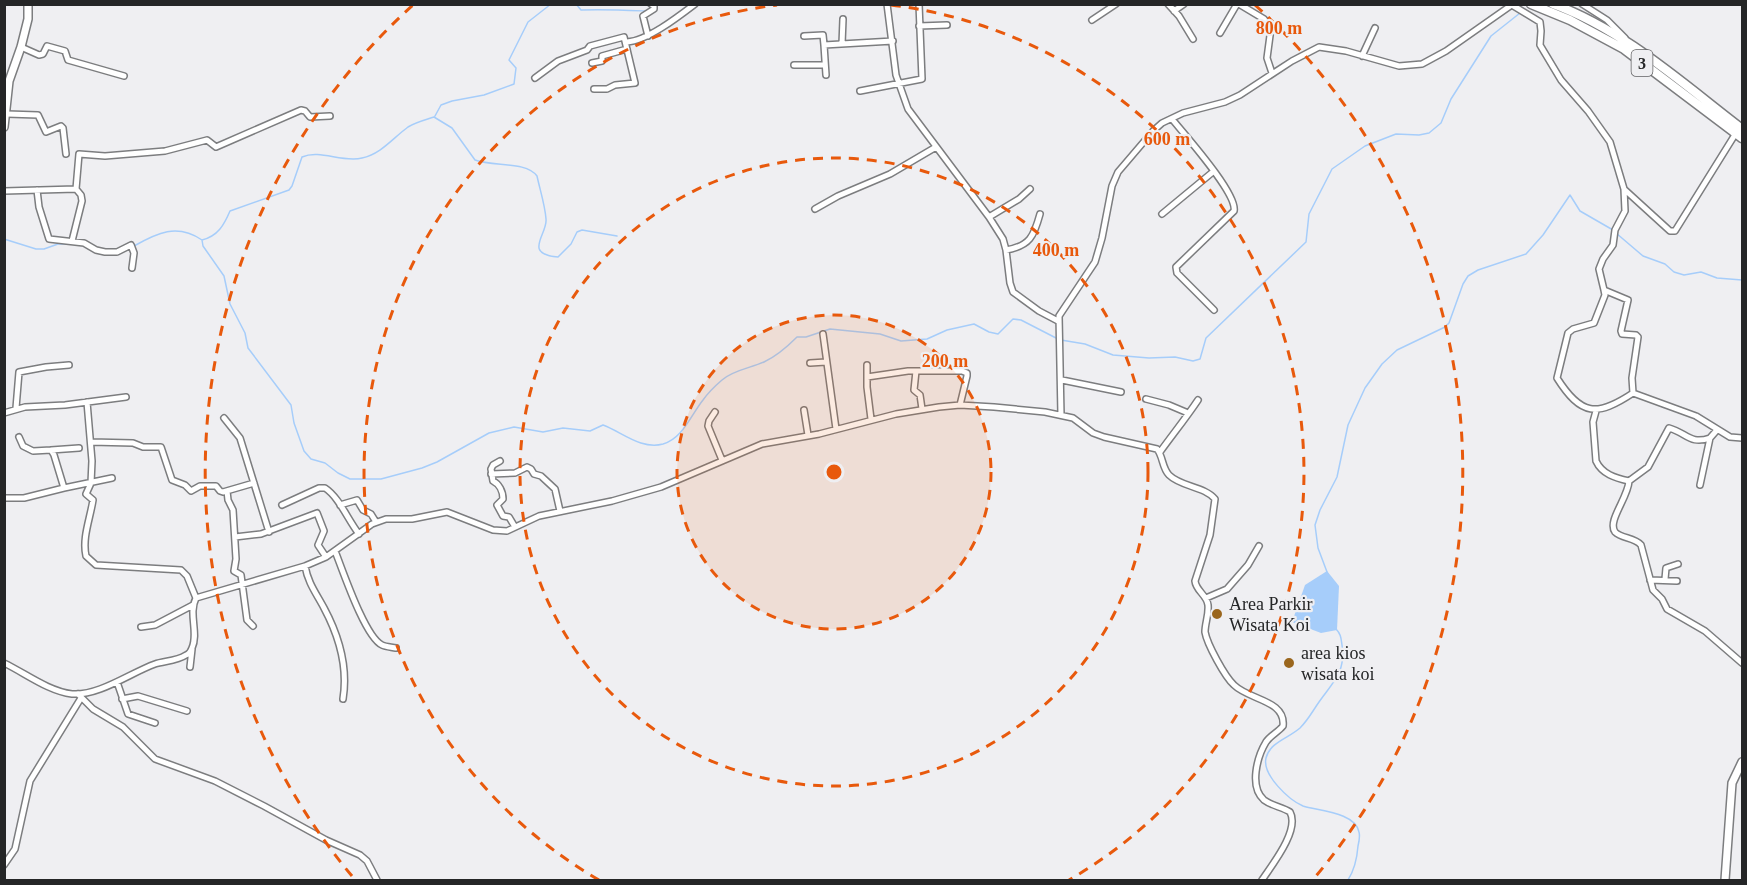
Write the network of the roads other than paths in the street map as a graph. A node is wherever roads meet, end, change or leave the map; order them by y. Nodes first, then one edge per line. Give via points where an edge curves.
1 (28, 4) edge
2 (651, 4) edge
3 (695, 4) edge
4 (887, 4) edge
5 (919, 4) edge
6 (1168, 4) edge
7 (1184, 4) edge
8 (1238, 4) edge
9 (1531, 4) edge
10 (1553, 4) edge
11 (1582, 4) edge
12 (1114, 5) edge
13 (1512, 5) edge
14 (1174, 11) junction
15 (843, 19) dead end
16 (1092, 20) dead end
17 (919, 26) junction
18 (947, 26) dead end
19 (1375, 28) dead end
20 (1220, 33) dead end
21 (648, 36) junction
22 (804, 36) dead end
23 (1193, 39) dead end
24 (893, 41) junction
25 (842, 44) junction
26 (1630, 44) junction
27 (824, 45) junction
28 (627, 46) junction
29 (21, 47) junction
30 (1362, 56) junction
31 (592, 63) dead end
32 (794, 65) dead end
33 (825, 65) junction
34 (1272, 73) junction
35 (826, 75) dead end
36 (124, 76) dead end
37 (536, 78) dead end
38 (898, 82) junction
39 (594, 89) dead end
40 (860, 91) dead end
41 (6, 98) edge
42 (7, 114) junction
43 (330, 116) dead end
44 (1172, 119) junction
45 (4, 127) edge
46 (1740, 134) edge
47 (936, 147) junction
48 (66, 154) dead end
49 (1214, 171) junction
50 (76, 189) junction
51 (1030, 189) dead end
52 (1624, 189) junction
53 (37, 190) junction
54 (4, 191) edge
55 (815, 209) dead end
56 (1040, 214) dead end
57 (1162, 214) dead end
58 (989, 218) junction
59 (72, 241) junction
60 (1006, 250) junction
61 (132, 268) dead end
62 (1604, 290) junction
63 (1214, 310) dead end
64 (1058, 321) junction
65 (823, 334) dead end
66 (826, 362) junction
67 (810, 363) dead end
68 (69, 365) dead end
69 (867, 365) dead end
70 (915, 371) junction
71 (867, 377) junction
72 (1062, 380) junction
73 (1122, 392) dead end
74 (1634, 393) junction
75 (126, 397) dead end
76 (1146, 399) dead end
77 (1198, 400) dead end
78 (87, 402) junction
79 (960, 405) junction
80 (16, 408) junction
81 (922, 409) junction
82 (804, 410) dead end
83 (1596, 411) junction
84 (715, 412) dead end
85 (4, 413) edge
86 (1188, 413) junction
87 (1061, 415) junction
88 (224, 418) dead end
89 (871, 419) junction
90 (836, 429) junction
91 (1717, 430) junction
92 (808, 435) junction
93 (19, 437) dead end
94 (1710, 438) junction
95 (1743, 438) edge
96 (91, 442) junction
97 (79, 448) dead end
98 (51, 450) junction
99 (1160, 452) junction
100 (723, 460) junction
101 (500, 461) dead end
102 (491, 474) junction
103 (112, 478) dead end
104 (1629, 482) junction
105 (91, 483) junction
106 (254, 483) junction
107 (1700, 485) dead end
108 (64, 488) junction
109 (227, 491) junction
110 (4, 498) edge
111 (282, 505) dead end
112 (340, 505) junction
113 (560, 511) junction
114 (376, 522) junction
115 (515, 527) junction
116 (269, 532) junction
117 (359, 534) junction
118 (235, 537) junction
119 (1259, 546) dead end
120 (335, 551) junction
121 (326, 557) junction
122 (1678, 564) dead end
123 (305, 566) junction
124 (1665, 579) junction
125 (1650, 580) junction
126 (1677, 581) dead end
127 (243, 583) junction
128 (196, 598) junction
129 (1206, 598) junction
130 (193, 605) junction
131 (253, 626) dead end
132 (141, 627) dead end
133 (192, 648) junction
134 (396, 648) dead end
135 (5, 663) edge
136 (1743, 663) edge
137 (190, 667) dead end
138 (117, 682) junction
139 (79, 696) junction
140 (122, 699) junction
141 (344, 699) dead end
142 (187, 711) dead end
143 (155, 723) dead end
144 (1743, 762) edge
145 (4, 865) edge
146 (377, 880) edge
147 (1262, 880) edge
148 (1725, 880) edge

1 - 29 street
2 - 21 street via 654,9 643,16
3 - 21 street
4 - 24 street
5 - 17 street
6 - 14 street
7 - 14 street
8 - 20 street
8 - 34 street via 1271,27 1267,58
9 - 46 main road, 3 via 1624,49
10 - 26 main road, 3
11 - 26 street via 1607,20
12 - 16 street
13 - 30 street via 1422,64 1400,66
13 - 52 street via 1540,22 1540,45 1610,142
14 - 23 street
15 - 25 street
17 - 18 street
17 - 38 street via 923,77
19 - 30 street
21 - 28 street
22 - 27 street via 823,35
24 - 25 street
24 - 38 street
25 - 27 street
26 - 46 main road, 3
27 - 33 street
28 - 31 street
28 - 37 street via 624,37 591,46
28 - 39 street via 636,83
29 - 36 street via 39,56 47,46 52,46 64,51 68,60
29 - 41 street
30 - 34 street via 1319,47
32 - 33 street
33 - 35 street
34 - 44 street via 1240,95
38 - 40 street
38 - 47 street via 908,109
41 - 42 street
42 - 45 street
42 - 48 street via 38,116 46,132 61,126
43 - 50 street via 310,117 301,110 216,147 207,140 165,151 79,154
44 - 49 street
44 - 64 street via 1153,131 1118,172 1095,262
46 - 52 street via 1675,231 1670,231
47 - 55 street via 890,174
47 - 58 street
49 - 57 street
49 - 63 street via 1235,208 1176,270
50 - 53 street
50 - 59 street via 82,201
51 - 58 street
52 - 62 street via 1625,211 1599,269
53 - 54 street
53 - 59 street via 47,237
56 - 60 street via 1036,230 1027,242
58 - 60 street
59 - 61 street via 105,252 117,252 131,245
60 - 64 street via 1013,292
62 - 74 street via 1628,300 1621,331 1638,337 1631,388
62 - 83 street via 1594,323 1568,333 1556,374 1573,399 1585,409
64 - 72 street
65 - 66 street
66 - 67 street
66 - 90 street
68 - 80 street via 19,372
69 - 71 street
70 - 71 street
70 - 79 street via 967,373
70 - 81 street via 914,390 920,394
71 - 89 street
72 - 73 street
72 - 87 street
74 - 83 street
74 - 91 street via 1696,416
75 - 78 street
76 - 86 street
77 - 86 street
78 - 80 street
78 - 96 street
79 - 81 street
79 - 87 street
80 - 85 street
81 - 89 street
82 - 92 street
83 - 104 street via 1596,461 1610,475
84 - 100 street via 708,426
86 - 99 street
87 - 99 street via 1104,437 1153,447
88 - 106 street via 240,438
89 - 90 street
90 - 92 street
91 - 94 street
91 - 95 street
92 - 100 street via 762,444
93 - 98 street via 22,446 31,451
94 - 104 street via 1694,441 1669,428 1648,467
94 - 107 street
96 - 105 street
96 - 109 street via 161,447 174,482 191,491 216,486
97 - 98 street
98 - 108 street
99 - 129 street via 1169,475 1215,499 1210,535 1195,581
100 - 113 street via 661,487
101 - 102 street via 491,466
102 - 113 street via 531,469 555,489
102 - 115 street via 504,496 498,506
103 - 105 street
104 - 125 street via 1613,526 1617,533 1641,545
105 - 108 street
105 - 128 street via 86,494 93,500 84,538 90,562 181,570
106 - 109 street
106 - 116 street
108 - 110 street via 24,498
109 - 118 street
111 - 112 street via 322,488
112 - 114 street via 357,500
112 - 117 street
113 - 115 street
114 - 115 street via 447,513 498,531
114 - 117 street
116 - 118 street
116 - 121 street via 317,513 324,531 318,545
117 - 120 street
118 - 127 street via 234,571 241,575
119 - 129 street via 1227,589
120 - 121 street
120 - 134 street via 372,635 380,644
121 - 123 street
122 - 124 street via 1666,568
123 - 127 street
123 - 141 street via 307,579 339,641 346,681
124 - 125 street
124 - 126 street
125 - 136 street via 1668,611 1705,631
127 - 128 street
127 - 131 street via 247,621
128 - 130 street
129 - 147 street via 1206,637 1231,681 1240,690 1280,710 1283,717 1283,726 1266,743 1256,781 1263,799 1290,812 1293,825
130 - 132 street via 155,625
130 - 133 street
133 - 137 street
133 - 138 street via 181,658 156,664
135 - 139 street via 58,690
138 - 139 street
138 - 140 street
139 - 145 street via 30,781 15,849
139 - 146 street via 123,727 155,759 215,781 360,855
140 - 142 street via 138,696
140 - 143 street via 128,714
144 - 148 street via 1732,783

